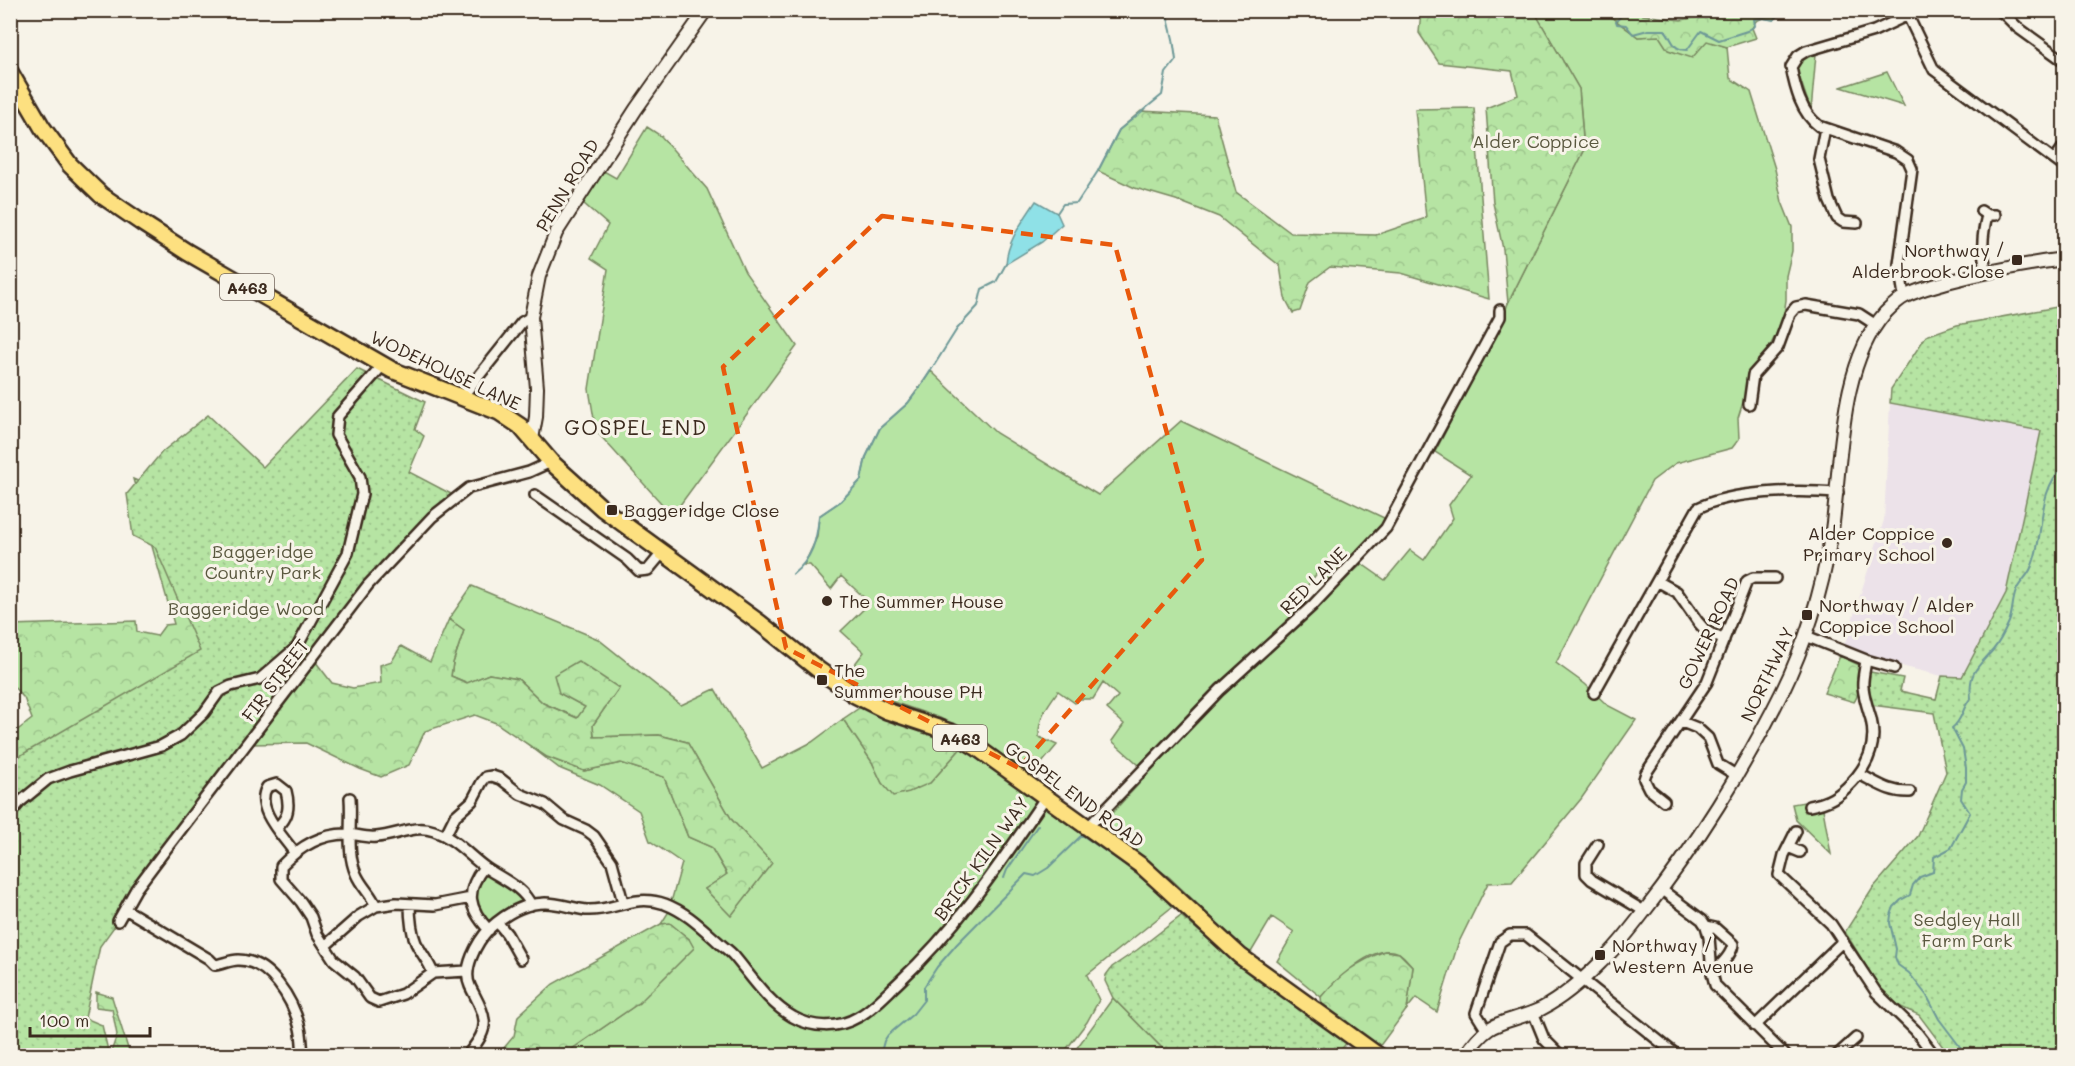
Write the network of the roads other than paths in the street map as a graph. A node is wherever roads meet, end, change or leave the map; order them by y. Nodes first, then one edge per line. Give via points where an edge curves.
1 (706, 10) edge
2 (1919, 10) edge
3 (2001, 10) edge
4 (1908, 16) junction
5 (2064, 61) edge
6 (10, 72) edge
7 (1825, 128) junction
8 (2064, 146) edge
9 (2055, 159) junction
10 (2064, 167) edge
11 (1988, 214) dead end
12 (1857, 223) dead end
13 (2064, 259) edge
14 (1987, 272) junction
15 (1904, 296) junction
16 (1500, 310) dead end
17 (531, 317) junction
18 (1876, 325) junction
19 (383, 365) junction
20 (462, 397) junction
21 (1749, 404) dead end
22 (532, 440) junction
23 (552, 462) junction
24 (1838, 493) junction
25 (535, 495) dead end
26 (663, 552) junction
27 (1775, 578) dead end
28 (1657, 581) junction
29 (1806, 636) junction
30 (1724, 640) junction
31 (1866, 660) junction
32 (1894, 668) dead end
33 (1594, 693) dead end
34 (1682, 722) junction
35 (1859, 774) junction
36 (1736, 775) junction
37 (1910, 792) dead end
38 (350, 798) dead end
39 (1045, 798) junction
40 (1664, 801) dead end
41 (1826, 803) junction
42 (1809, 806) dead end
43 (10, 814) edge
44 (1828, 814) dead end
45 (277, 827) dead end
46 (1088, 827) junction
47 (1796, 831) dead end
48 (350, 834) junction
49 (444, 836) junction
50 (1598, 844) dead end
51 (1788, 846) junction
52 (294, 852) junction
53 (1800, 852) dead end
54 (484, 867) junction
55 (1662, 890) junction
56 (471, 898) junction
57 (623, 902) junction
58 (410, 904) junction
59 (531, 905) junction
60 (376, 906) junction
61 (125, 909) junction
62 (1644, 911) junction
63 (118, 921) dead end
64 (498, 923) junction
65 (1706, 926) junction
66 (489, 930) junction
67 (1843, 941) junction
68 (325, 946) junction
69 (521, 959) dead end
70 (467, 971) junction
71 (433, 973) junction
72 (1712, 973) junction
73 (1582, 978) junction
74 (1533, 1012) junction
75 (1755, 1026) junction
76 (1486, 1029) junction
77 (1856, 1038) dead end
78 (303, 1056) edge
79 (467, 1056) edge
80 (1379, 1056) edge
81 (1465, 1056) edge
82 (1560, 1056) edge
83 (1678, 1056) edge
84 (1786, 1056) edge
85 (1836, 1056) edge
86 (1935, 1056) edge

1 - 17 street, PENN ROAD via 556,232 539,276
2 - 4 street
3 - 5 street via 2017,27
4 - 7 street via 1874,31 1806,51 1793,61 1792,75 1806,113
4 - 9 street via 1934,70
6 - 19 main road, WODEHOUSE LANE / A463 via 70,165 101,195 187,252
7 - 12 street via 1819,159 1829,200 1837,218
7 - 15 street via 1896,152 1908,160 1912,169 1899,264
8 - 9 street
9 - 10 street
11 - 14 street via 1982,239
13 - 14 street, NORTHWAY
14 - 15 street, NORTHWAY
15 - 18 street, NORTHWAY
16 - 46 street, RED LANE via 1500,317 1386,528 1312,606 1220,690
17 - 20 street via 522,322
17 - 22 street, PENN ROAD via 537,388
18 - 21 street via 1859,314 1806,305 1796,307 1778,346 1753,375
18 - 24 street, NORTHWAY via 1857,361 1853,378
19 - 20 main road, WODEHOUSE LANE / A463
19 - 43 street via 338,416 336,435 360,477 362,494 348,553 297,647 260,679 219,692 181,735 161,746 48,779
20 - 22 main road, WODEHOUSE LANE / A463 via 500,412
22 - 23 main road, GOSPEL END ROAD / A463
23 - 26 main road, GOSPEL END ROAD / A463 via 603,509
23 - 61 street, FIR STREET via 469,488 432,517 376,577 166,849
24 - 28 street via 1794,491 1738,496 1703,505 1691,518
24 - 29 street, NORTHWAY via 1823,576
25 - 26 street via 639,571 648,570
26 - 39 main road, GOSPEL END ROAD / A463 via 855,694 887,711 953,733
27 - 30 street, GOWER ROAD via 1747,581
28 - 30 street via 1677,592 1706,631
28 - 33 street
29 - 31 street
29 - 36 street, NORTHWAY via 1782,692
30 - 34 street, GOWER ROAD via 1707,682
31 - 32 street
31 - 35 street via 1863,687 1874,740
34 - 36 street via 1708,738 1718,764
34 - 40 street, GOWER ROAD via 1644,779 1648,789
35 - 37 street via 1887,789
35 - 41 street via 1841,794
36 - 55 street, NORTHWAY
38 - 48 street
39 - 46 main road, GOSPEL END ROAD / A463
39 - 57 street, BRICK KILN WAY via 980,894 939,943 882,998 858,1017 836,1025 813,1025 792,1017 732,954 681,912 653,901
41 - 42 street
41 - 44 street
45 - 52 street
46 - 80 main road, GOSPEL END ROAD / A463 via 1143,867 1240,956
47 - 51 street
48 - 49 street via 376,837 420,828
48 - 52 street via 318,839
48 - 60 street via 356,875
49 - 54 street
49 - 57 street via 454,816 472,801 486,777 501,779 594,836 612,862
50 - 62 street via 1586,863 1586,874
51 - 53 street
51 - 67 street via 1774,872 1831,924
52 - 68 street via 281,866 281,879 311,917
54 - 56 street via 476,878
54 - 59 street via 521,890
55 - 62 street, NORTHWAY
55 - 65 street
56 - 58 street via 435,905
56 - 66 street
57 - 59 street, BRICK KILN WAY via 588,910 546,903
58 - 60 street
58 - 71 street via 416,943
59 - 64 street, BRICK KILN WAY via 512,911
60 - 68 street
61 - 63 street, FIR STREET
61 - 78 street via 215,965 237,960 267,970 285,992 300,1027
62 - 73 street, NORTHWAY via 1606,957
64 - 66 street, BRICK KILN WAY
64 - 69 street
65 - 72 street
65 - 72 street via 1715,928 1733,944
66 - 70 street, BRICK KILN WAY
67 - 75 street
67 - 86 street via 1876,992
68 - 71 street via 370,998 379,1002 404,994
70 - 71 street
70 - 79 street via 484,1020 482,1034
72 - 75 street via 1715,985
73 - 74 street, NORTHWAY
73 - 76 street via 1532,938 1510,935 1500,942 1478,1003 1476,1013
73 - 83 street
74 - 76 street, NORTHWAY
74 - 82 street via 1544,1039
75 - 84 street
76 - 81 street, NORTHWAY
77 - 85 street

